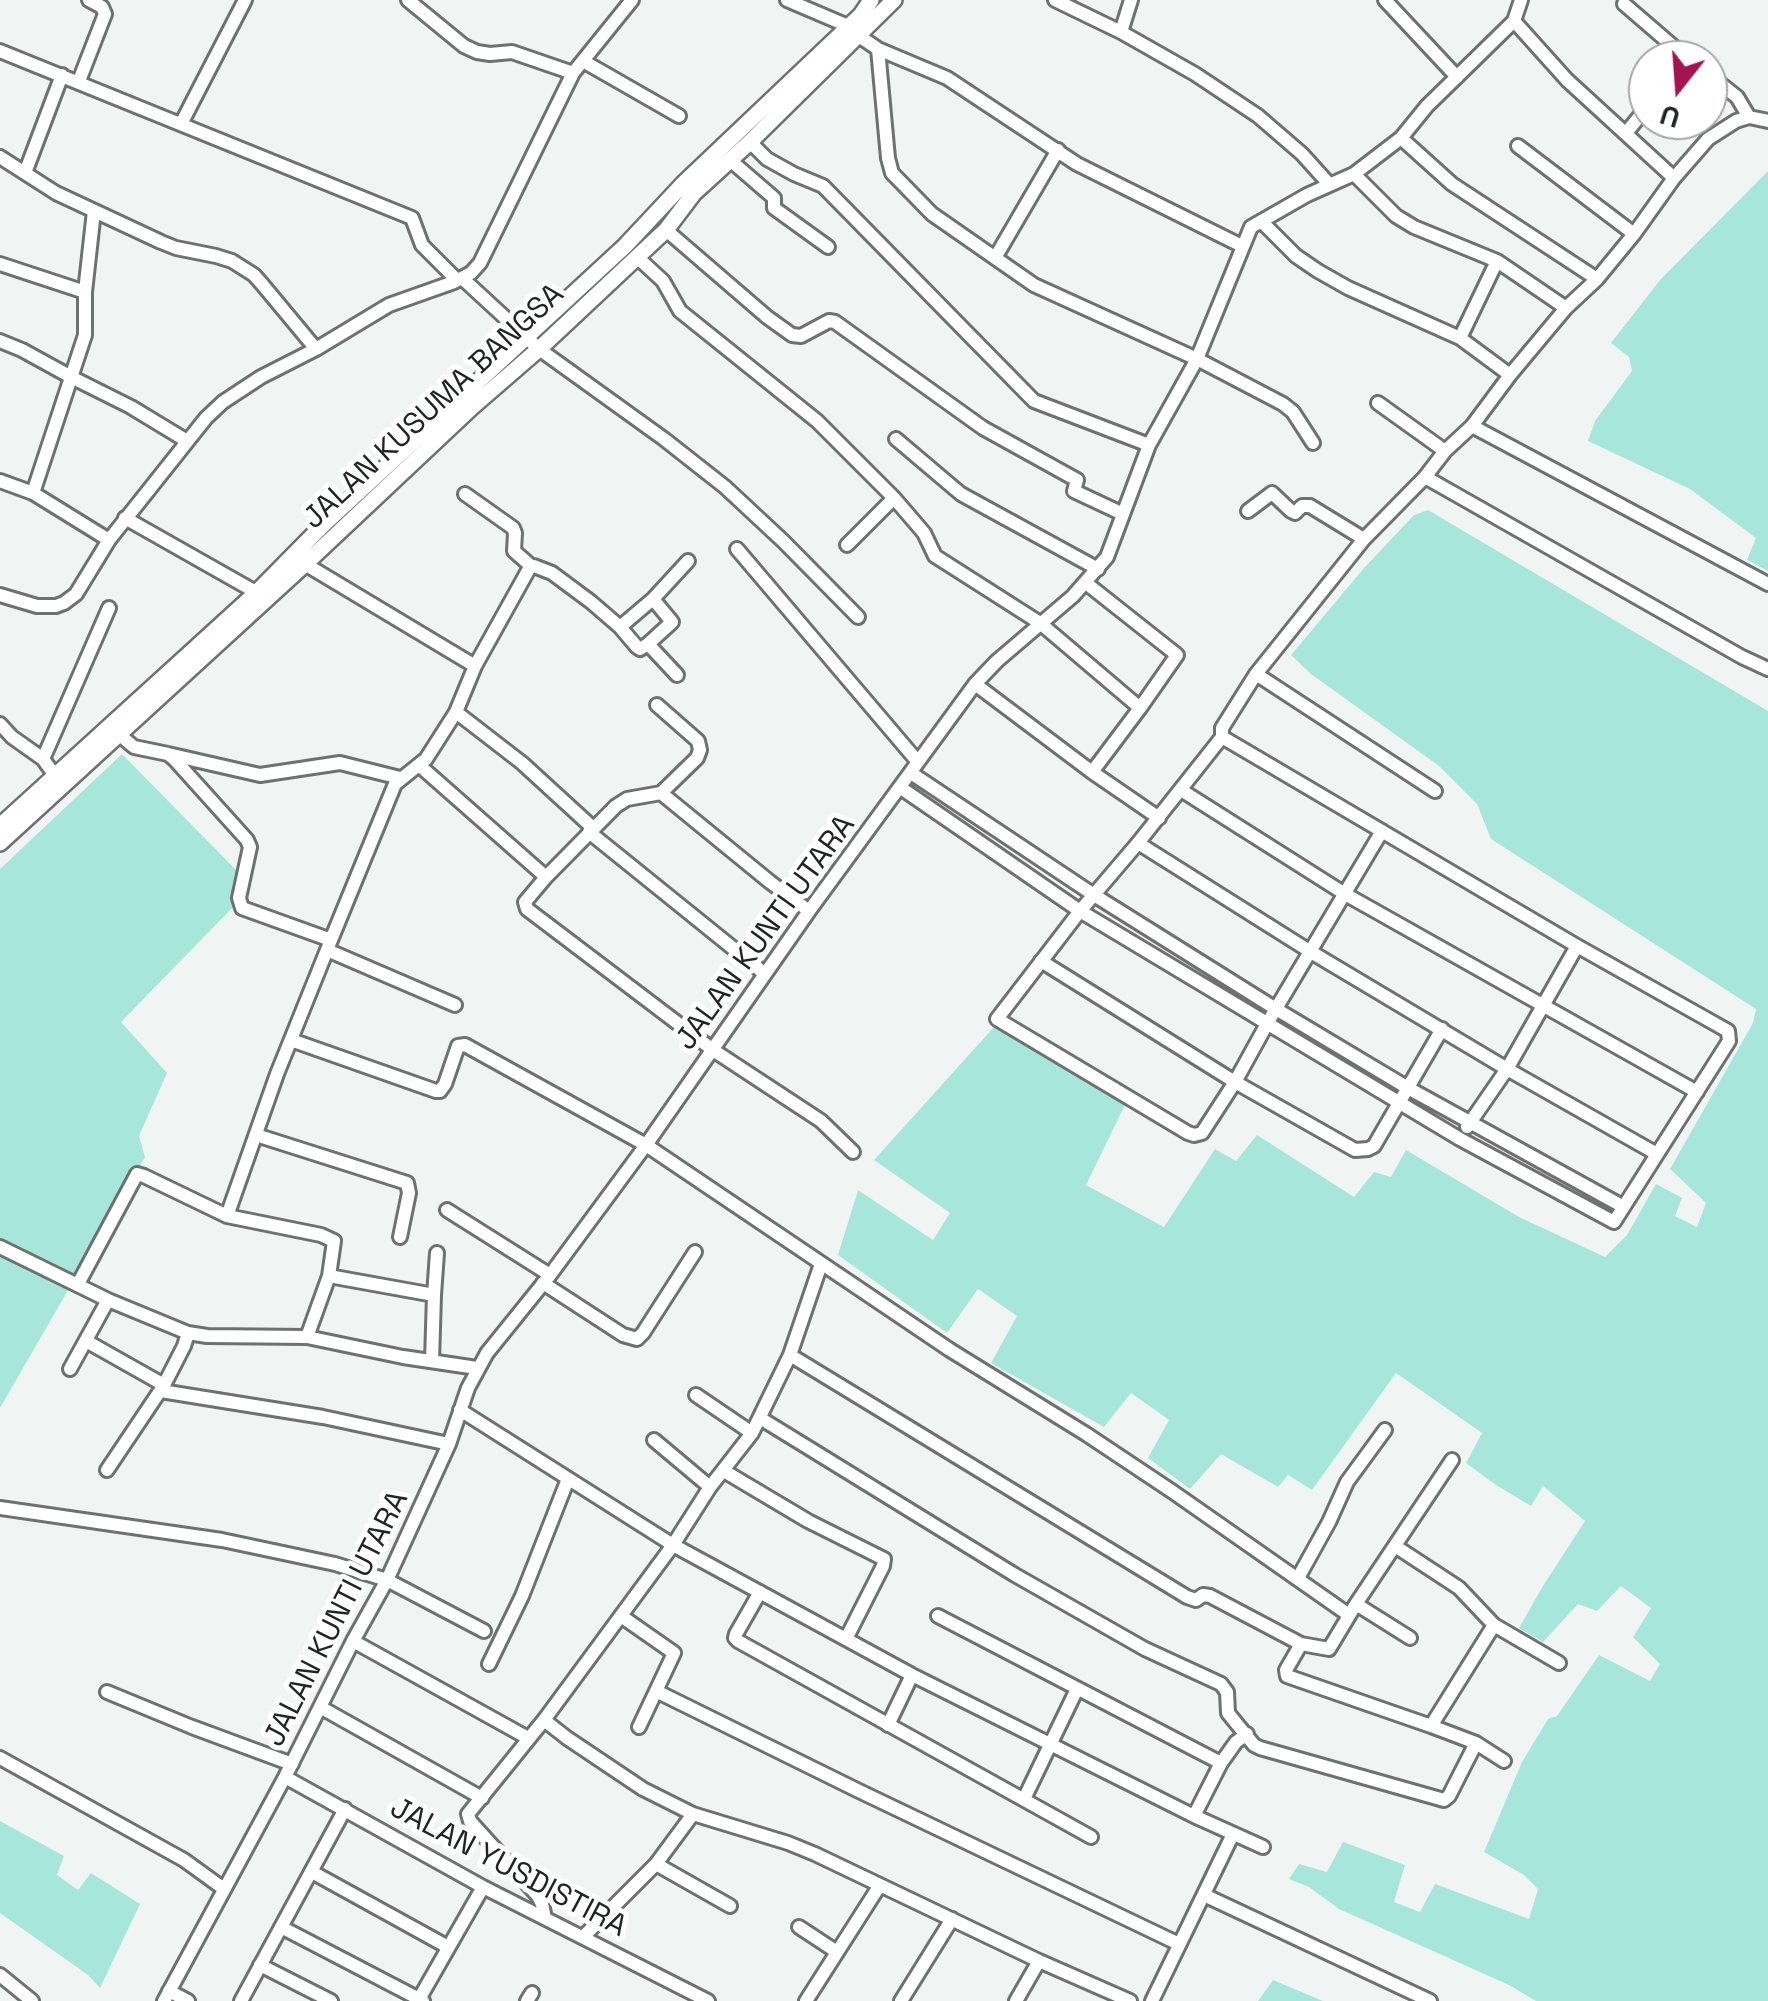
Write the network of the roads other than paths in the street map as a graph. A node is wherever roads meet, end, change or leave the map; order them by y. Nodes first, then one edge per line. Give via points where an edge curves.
1 (89, 0) edge
2 (245, 0) edge
3 (408, 0) edge
4 (632, 0) edge
5 (787, 0) edge
6 (871, 0) edge
7 (894, 0) edge
8 (1055, 0) edge
9 (1131, 0) edge
10 (1385, 0) edge
11 (1521, 0) edge
12 (1624, 4) dead end
13 (1514, 21) junction
14 (856, 25) junction
15 (1120, 32) junction
16 (1665, 40) edge
17 (878, 49) junction
18 (0, 51) edge
19 (583, 61) junction
20 (573, 73) junction
21 (62, 75) junction
22 (1456, 78) junction
23 (79, 81) junction
24 (799, 84) junction
25 (1728, 90) edge
26 (679, 116) dead end
27 (1749, 118) junction
28 (1768, 121) edge
29 (181, 124) junction
30 (1628, 130) edge
31 (1626, 132) junction
32 (1402, 138) junction
33 (750, 142) junction
34 (1518, 146) dead end
35 (1058, 150) junction
36 (0, 157) edge
37 (730, 160) junction
38 (25, 173) junction
39 (1354, 174) junction
40 (1674, 178) junction
41 (1329, 184) junction
42 (689, 188) junction
43 (94, 211) junction
44 (1261, 221) junction
45 (666, 230) junction
46 (1634, 234) junction
47 (1242, 246) junction
48 (828, 247) dead end
49 (637, 257) junction
50 (995, 258) junction
51 (1496, 261) junction
52 (0, 264) edge
53 (1598, 278) junction
54 (459, 279) junction
55 (85, 292) junction
56 (1566, 308) junction
57 (1460, 338) junction
58 (0, 341) edge
59 (532, 344) junction
60 (316, 349) junction
61 (1197, 359) junction
62 (1510, 374) junction
63 (72, 378) junction
64 (1378, 404) dead end
65 (1472, 426) junction
66 (896, 439) dead end
67 (188, 441) junction
68 (1313, 442) dead end
69 (1148, 444) junction
70 (1445, 452) junction
71 (1425, 477) junction
72 (0, 481) edge
73 (33, 493) junction
74 (465, 494) dead end
75 (894, 498) junction
76 (1248, 510) dead end
77 (1123, 514) junction
78 (125, 518) junction
79 (329, 529) junction
80 (1364, 539) junction
81 (109, 540) junction
82 (847, 545) dead end
83 (737, 549) dead end
84 (688, 560) dead end
85 (305, 564) junction
86 (532, 566) junction
87 (1098, 569) junction
88 (1086, 584) junction
89 (1768, 584) edge
90 (0, 594) edge
91 (262, 595) junction
92 (653, 599) junction
93 (109, 608) dead end
94 (858, 618) dead end
95 (1040, 623) junction
96 (620, 626) junction
97 (648, 644) junction
98 (475, 666) junction
99 (1768, 669) edge
100 (1256, 674) junction
101 (677, 675) dead end
102 (975, 684) junction
103 (658, 706) dead end
104 (1140, 708) junction
105 (456, 712) junction
106 (0, 724) edge
107 (115, 731) junction
108 (1222, 737) junction
109 (168, 754) junction
110 (42, 760) junction
111 (420, 766) junction
112 (915, 768) junction
113 (1092, 772) junction
114 (400, 778) junction
115 (59, 782) junction
116 (901, 788) junction
117 (1181, 790) junction
118 (661, 792) junction
119 (1434, 792) dead end
120 (1159, 818) junction
121 (0, 826) edge
122 (591, 830) junction
123 (1382, 831) junction
124 (0, 843) edge
125 (1138, 844) junction
126 (546, 877) junction
127 (1094, 894) junction
128 (1345, 894) junction
129 (810, 911) junction
130 (1080, 911) junction
131 (328, 945) junction
132 (1577, 946) junction
133 (1311, 952) junction
134 (1042, 962) junction
135 (765, 974) junction
136 (455, 1005) dead end
137 (1543, 1007) junction
138 (1272, 1016) junction
139 (1442, 1029) junction
140 (292, 1040) junction
141 (713, 1050) junction
142 (1506, 1069) junction
143 (1234, 1082) junction
144 (1408, 1088) junction
145 (1697, 1092) junction
146 (1399, 1102) junction
147 (1470, 1123) junction
148 (256, 1135) junction
149 (1460, 1138) junction
150 (646, 1145) junction
151 (852, 1152) dead end
152 (1657, 1154) junction
153 (1622, 1206) junction
154 (447, 1210) dead end
155 (227, 1216) junction
156 (400, 1237) dead end
157 (0, 1247) edge
158 (438, 1252) dead end
159 (695, 1252) dead end
160 (821, 1264) junction
161 (329, 1276) junction
162 (547, 1279) junction
163 (78, 1284) junction
164 (434, 1295) junction
165 (108, 1300) junction
166 (188, 1333) junction
167 (307, 1336) junction
168 (86, 1340) junction
169 (790, 1355) junction
170 (432, 1361) junction
171 (477, 1368) junction
172 (70, 1369) dead end
173 (163, 1388) junction
174 (696, 1395) dead end
175 (460, 1410) junction
176 (760, 1418) junction
177 (1385, 1430) dead end
178 (752, 1433) junction
179 (654, 1440) dead end
180 (449, 1444) junction
181 (1452, 1460) dead end
182 (107, 1470) dead end
183 (724, 1471) junction
184 (568, 1479) junction
185 (710, 1487) junction
186 (0, 1508) edge
187 (673, 1545) junction
188 (1395, 1546) junction
189 (1298, 1578) junction
190 (387, 1580) junction
191 (760, 1592) junction
192 (1352, 1610) junction
193 (621, 1616) junction
194 (938, 1616) dead end
195 (1494, 1625) junction
196 (484, 1631) dead end
197 (1410, 1638) dead end
198 (846, 1639) junction
199 (353, 1641) junction
200 (1301, 1644) junction
201 (1559, 1663) dead end
202 (490, 1664) dead end
203 (912, 1676) junction
204 (1077, 1689) junction
205 (656, 1690) junction
206 (107, 1692) dead end
207 (320, 1708) junction
208 (544, 1720) junction
209 (888, 1724) junction
210 (639, 1726) dead end
211 (1431, 1726) junction
212 (1247, 1734) junction
213 (528, 1738) junction
214 (1476, 1742) junction
215 (1049, 1745) junction
216 (0, 1758) edge
217 (1504, 1760) dead end
218 (1220, 1762) junction
219 (292, 1764) junction
220 (285, 1778) junction
221 (482, 1798) junction
222 (1024, 1799) junction
223 (344, 1810) junction
224 (693, 1814) junction
225 (1194, 1816) junction
226 (1233, 1834) junction
227 (1091, 1837) dead end
228 (1263, 1846) dead end
229 (656, 1864) junction
230 (312, 1872) junction
231 (880, 1885) junction
232 (483, 1887) junction
233 (224, 1888) junction
234 (1204, 1895) junction
235 (730, 1906) dead end
236 (546, 1918) junction
237 (952, 1919) junction
238 (799, 1926) dead end
239 (281, 1927) junction
240 (583, 1937) junction
241 (1178, 1944) junction
242 (448, 1947) junction
243 (837, 1952) junction
244 (1039, 1960) junction
245 (260, 1966) junction
246 (0, 1975) edge
247 (166, 1996) edge
248 (1100, 1996) edge
249 (420, 2000) edge
250 (32, 2001) edge
251 (188, 2001) edge
252 (240, 2001) edge
253 (331, 2001) edge
254 (708, 2001) edge
255 (806, 2001) edge
256 (902, 2001) edge
257 (1016, 2001) edge
258 (1130, 2001) edge
259 (1152, 2001) edge
260 (1430, 2001) edge

1 - 23 street via 105,14
2 - 29 street
3 - 20 street via 477,52 512,52
4 - 19 street
5 - 14 street
6 - 14 street
7 - 14 street, JALAN KUSUMA BANGSA
8 - 15 street
9 - 15 street
10 - 22 street
11 - 13 street, JALAN KUNTI UTARA
12 - 16 street
13 - 22 street, JALAN KUNTI UTARA
13 - 31 street
14 - 17 street
14 - 24 street, JALAN KUSUMA BANGSA
15 - 41 street via 1258,116
17 - 35 street via 946,78
17 - 50 street via 892,173 932,214
18 - 21 street
19 - 20 street
19 - 26 street
20 - 54 street via 480,263
21 - 23 street
21 - 38 street
22 - 32 street, JALAN KUNTI UTARA
23 - 29 street
24 - 33 street, JALAN KUSUMA BANGSA
24 - 42 street, JALAN KUSUMA BANGSA
25 - 27 street
27 - 28 street
27 - 40 street via 1708,139
29 - 54 street via 412,218 422,245
30 - 31 street
31 - 40 street
32 - 39 street, JALAN KUNTI UTARA
32 - 53 street via 1452,184
33 - 37 street, JALAN KUSUMA BANGSA
33 - 69 street via 767,159 823,186 1034,402
34 - 46 street
35 - 47 street
35 - 50 street
36 - 38 street
37 - 42 street, JALAN KUSUMA BANGSA
37 - 48 street via 774,198 774,208
38 - 43 street
39 - 41 street, JALAN KUNTI UTARA
39 - 51 street via 1396,216
40 - 46 street
41 - 44 street, JALAN KUNTI UTARA
42 - 45 street, JALAN KUSUMA BANGSA
42 - 59 street, JALAN KUSUMA BANGSA
43 - 55 street
43 - 60 street via 176,248 232,261 254,275
44 - 47 street, JALAN KUNTI UTARA
44 - 57 street via 1318,271
45 - 49 street, JALAN KUSUMA BANGSA
45 - 77 street via 792,334 835,322 983,428 1077,480 1074,491
46 - 53 street
47 - 61 street, JALAN KUNTI UTARA
49 - 59 street, JALAN KUSUMA BANGSA
49 - 75 street via 663,281 680,311 816,421
50 - 61 street via 1034,285
51 - 56 street
51 - 57 street
52 - 55 street
53 - 56 street
54 - 59 street
54 - 60 street via 389,305
55 - 63 street via 86,326
56 - 62 street
57 - 62 street
58 - 63 street
59 - 79 street, JALAN KUSUMA BANGSA
59 - 94 street via 725,486
60 - 67 street via 223,402
61 - 68 street via 1284,404
61 - 69 street, JALAN KUNTI UTARA
62 - 65 street
63 - 67 street
63 - 73 street
64 - 70 street
65 - 70 street
65 - 89 street
66 - 87 street via 961,494
67 - 78 street
69 - 77 street, JALAN KUNTI UTARA
70 - 71 street
71 - 80 street
71 - 99 street
72 - 73 street
73 - 81 street
74 - 86 street via 512,528 514,551
75 - 82 street
75 - 95 street via 935,556
76 - 80 street via 1272,494 1291,511 1310,506
77 - 87 street, JALAN KUNTI UTARA
78 - 81 street
78 - 91 street
79 - 85 street, JALAN KUSUMA BANGSA
79 - 91 street, JALAN KUSUMA BANGSA
80 - 100 street
81 - 90 street via 64,603 37,606
83 - 112 street
84 - 92 street
85 - 91 street, JALAN KUSUMA BANGSA
85 - 98 street
86 - 96 street via 552,573
86 - 98 street
87 - 88 street, JALAN KUNTI UTARA
88 - 95 street, JALAN KUNTI UTARA
88 - 104 street via 1177,655
91 - 107 street, JALAN KUSUMA BANGSA
92 - 96 street
92 - 97 street via 672,622
93 - 110 street
95 - 102 street, JALAN KUNTI UTARA
95 - 104 street
96 - 97 street via 637,648
97 - 101 street
98 - 105 street
100 - 108 street
100 - 119 street
102 - 112 street, JALAN KUNTI UTARA
102 - 113 street
103 - 118 street via 700,745 697,758
104 - 113 street
105 - 111 street
105 - 122 street via 522,763
106 - 110 street
107 - 109 street via 134,746
107 - 115 street, JALAN KUSUMA BANGSA
108 - 117 street
108 - 123 street
109 - 114 street via 260,775 340,763
109 - 131 street via 250,844 242,908
110 - 115 street
111 - 114 street
111 - 126 street
112 - 116 street, JALAN KUNTI UTARA
112 - 127 street
113 - 120 street
114 - 131 street
115 - 121 street, JALAN KUSUMA BANGSA
115 - 124 street, JALAN KUSUMA BANGSA
116 - 129 street, JALAN KUNTI UTARA
116 - 130 street
117 - 120 street
117 - 128 street
118 - 122 street via 627,799
118 - 129 street
120 - 125 street
122 - 126 street
122 - 135 street
123 - 128 street
123 - 132 street
125 - 127 street
125 - 133 street
126 - 141 street via 527,909
127 - 130 street
127 - 138 street
128 - 133 street
128 - 137 street
129 - 135 street, JALAN KUNTI UTARA
130 - 134 street
130 - 138 street
131 - 136 street
131 - 140 street
132 - 137 street
132 - 145 street via 1728,1031
133 - 138 street
133 - 139 street
134 - 143 street
134 - 143 street via 997,1018 1192,1135 1206,1128
135 - 141 street, JALAN KUNTI UTARA
137 - 142 street
137 - 145 street
138 - 143 street
138 - 144 street
138 - 146 street
139 - 142 street
139 - 144 street
140 - 148 street
140 - 150 street via 436,1091 446,1084 456,1048 466,1045
141 - 150 street, JALAN KUNTI UTARA
141 - 151 street via 822,1121
142 - 147 street
142 - 152 street
143 - 146 street via 1354,1150 1374,1146
144 - 146 street
144 - 147 street
145 - 152 street
146 - 149 street
147 - 149 street
147 - 153 street
148 - 155 street
148 - 156 street via 407,1183
149 - 153 street via 1614,1222
150 - 160 street
150 - 162 street, JALAN KUNTI UTARA
152 - 153 street
154 - 162 street
155 - 161 street via 329,1238 335,1244
155 - 163 street via 137,1174
157 - 163 street
158 - 164 street
159 - 162 street via 636,1340
160 - 169 street
160 - 189 street
161 - 164 street
161 - 167 street
162 - 171 street, JALAN KUNTI UTARA
163 - 165 street
164 - 170 street
165 - 166 street
165 - 168 street
166 - 167 street
166 - 173 street
167 - 170 street
168 - 172 street
168 - 173 street
169 - 176 street
169 - 200 street via 1187,1597 1210,1596
170 - 171 street
171 - 175 street, JALAN KUNTI UTARA
173 - 180 street
173 - 182 street
174 - 178 street
175 - 180 street, JALAN KUNTI UTARA
175 - 184 street
176 - 178 street
176 - 212 street via 1015,1575 1144,1649 1221,1684 1226,1711
177 - 189 street via 1346,1482
178 - 183 street
179 - 185 street
180 - 190 street, JALAN KUNTI UTARA
181 - 188 street
183 - 185 street
183 - 198 street via 884,1558
184 - 187 street
184 - 202 street
185 - 187 street
186 - 190 street via 222,1540
187 - 191 street
187 - 193 street
188 - 192 street
188 - 195 street via 1459,1588
189 - 192 street
190 - 196 street
190 - 199 street, JALAN KUNTI UTARA
191 - 198 street
191 - 209 street via 736,1639
192 - 197 street
192 - 200 street via 1329,1649
193 - 205 street via 672,1651
193 - 208 street
194 - 204 street
195 - 201 street
195 - 211 street
198 - 203 street
199 - 207 street, JALAN KUNTI UTARA
199 - 213 street
200 - 211 street via 1287,1676
203 - 209 street
203 - 215 street
204 - 215 street
204 - 218 street
205 - 210 street
205 - 241 street
206 - 219 street
207 - 219 street, JALAN KUNTI UTARA
207 - 221 street
208 - 213 street
208 - 224 street via 643,1789
209 - 222 street
211 - 214 street
212 - 214 street via 1260,1748 1444,1800
212 - 218 street
213 - 221 street
214 - 217 street
215 - 222 street
215 - 225 street
216 - 233 street
218 - 225 street
219 - 220 street, JALAN KUNTI UTARA
220 - 223 street, JALAN YUSDISTIRA
220 - 233 street, JALAN KUNTI UTARA
221 - 236 street via 469,1819 538,1896
222 - 227 street
223 - 230 street
223 - 232 street, JALAN YUSDISTIRA
224 - 229 street
224 - 231 street via 788,1843
225 - 226 street
226 - 228 street
226 - 234 street
229 - 235 street
229 - 240 street
230 - 239 street
230 - 242 street
231 - 237 street
231 - 243 street
232 - 236 street, JALAN YUSDISTIRA
232 - 242 street
233 - 247 street, JALAN KUNTI UTARA
234 - 241 street
234 - 260 street
236 - 240 street, JALAN YUSDISTIRA
237 - 244 street
237 - 256 street
238 - 243 street
239 - 245 street
239 - 249 street
240 - 254 street, JALAN YUSDISTIRA
241 - 259 street
242 - 249 street
243 - 255 street
244 - 248 street
244 - 257 street
245 - 252 street
245 - 253 street
246 - 250 street
247 - 251 street
248 - 258 street

